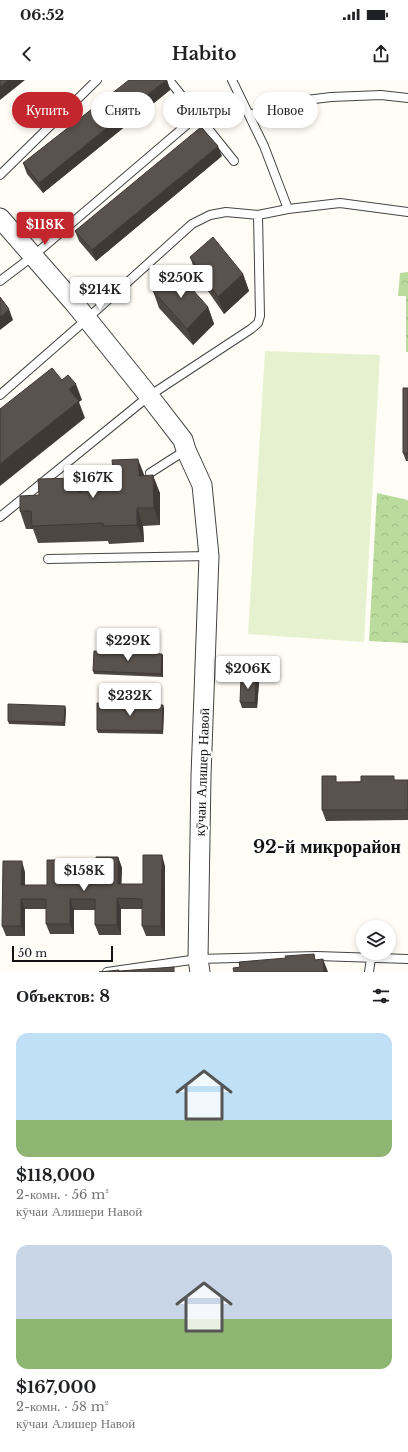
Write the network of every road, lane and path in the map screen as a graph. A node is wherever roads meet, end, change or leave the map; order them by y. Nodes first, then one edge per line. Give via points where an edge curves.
1 (97, 80) edge
2 (169, 80) edge
3 (232, 80) edge
4 (178, 92) edge
5 (408, 98) edge
6 (249, 115) junction
7 (183, 128) edge
8 (207, 128) edge
9 (234, 161) dead end
10 (0, 175) edge
11 (288, 209) junction
12 (408, 212) edge
13 (258, 215) junction
14 (0, 218) edge
15 (33, 256) junction
16 (0, 281) edge
17 (86, 319) junction
18 (0, 395) edge
19 (149, 396) junction
20 (186, 450) junction
21 (150, 474) edge
22 (0, 517) edge
23 (209, 556) junction
24 (48, 559) dead end
25 (356, 957) edge
26 (396, 959) edge
27 (408, 959) edge
28 (371, 960) edge
29 (199, 966) edge
30 (107, 972) edge
31 (369, 972) edge

1 - 10 lane
2 - 4 lane
3 - 6 lane
5 - 6 lane via 381,95 331,97 290,102
6 - 11 lane
7 - 15 lane
8 - 9 lane
11 - 12 lane via 340,203
11 - 13 lane
13 - 17 lane via 226,212 210,215 192,224
13 - 19 lane via 258,323
14 - 15 street, кӯчаи Алишер Навоӣ
15 - 16 lane
15 - 17 street, кӯчаи Алишер Навоӣ
17 - 18 lane
17 - 19 street, кӯчаи Алишер Навоӣ
19 - 20 street, кӯчаи Алишер Навоӣ via 183,440
19 - 22 lane
20 - 21 lane
20 - 23 street, кӯчаи Алишер Навоӣ via 202,485
23 - 24 lane
23 - 29 street, кӯчаи Алишер Навоӣ via 201,776
25 - 29 lane via 317,956
26 - 27 lane
28 - 31 lane
29 - 30 lane

